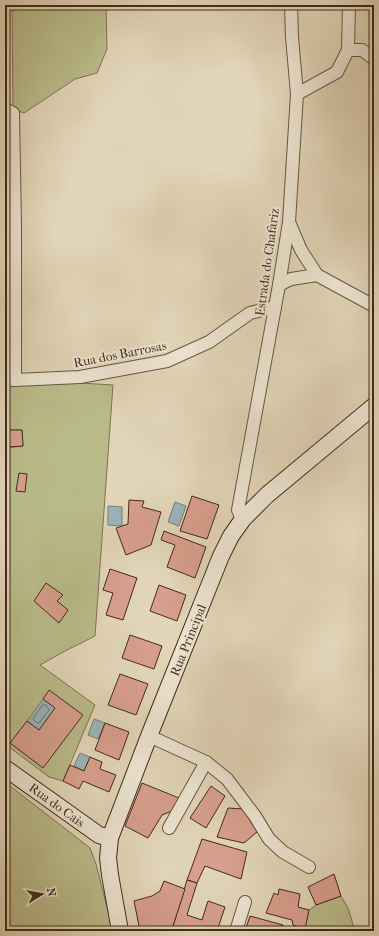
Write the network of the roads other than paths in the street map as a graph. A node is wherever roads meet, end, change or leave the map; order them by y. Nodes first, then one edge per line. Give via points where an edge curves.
1 (292, 5) edge
2 (349, 5) edge
3 (348, 50) junction
4 (374, 59) edge
5 (297, 94) junction
6 (5, 109) edge
7 (289, 222) junction
8 (317, 275) junction
9 (279, 285) junction
10 (374, 306) edge
11 (276, 307) junction
12 (10, 380) edge
13 (374, 406) edge
14 (243, 518) junction
15 (149, 736) junction
16 (206, 762) junction
17 (5, 768) edge
18 (169, 828) dead end
19 (110, 838) junction
20 (309, 867) dead end
21 (245, 902) dead end
22 (120, 931) edge
23 (236, 931) edge

1 - 5 street, Estrada do Chafariz
2 - 3 street
3 - 4 street via 362,50
3 - 5 street via 337,72
5 - 7 street, Estrada do Chafariz
6 - 12 street via 13,113 15,228
7 - 8 street via 301,250
7 - 9 street, Estrada do Chafariz
8 - 9 street via 291,279
8 - 10 street
9 - 11 street, Estrada do Chafariz
11 - 12 street, Rua dos Barrosas via 250,313 209,342 167,361 80,377
11 - 14 street, Estrada do Chafariz via 238,510
13 - 14 street, Rua Principal
14 - 15 street, Rua Principal via 222,556
15 - 16 street
15 - 19 street, Rua Principal
16 - 18 street
16 - 20 street via 228,779 269,839 283,852
17 - 19 street, Rua do Cais via 99,835
19 - 22 street, Rua Principal via 108,858
21 - 23 street

